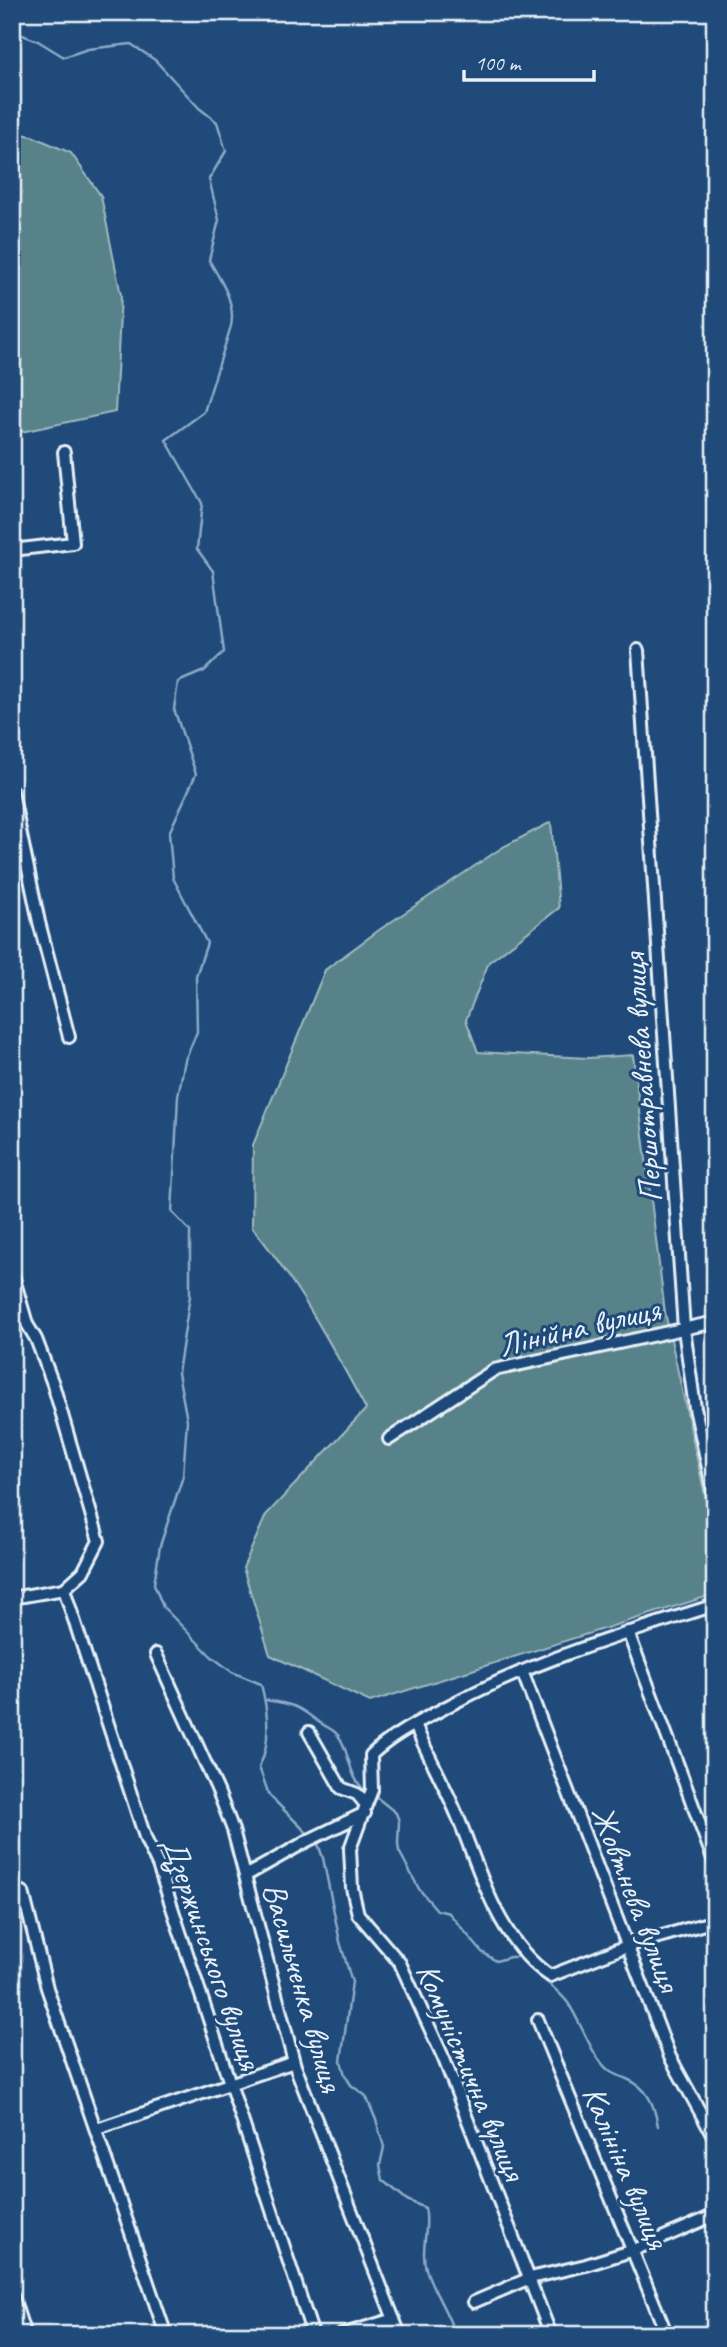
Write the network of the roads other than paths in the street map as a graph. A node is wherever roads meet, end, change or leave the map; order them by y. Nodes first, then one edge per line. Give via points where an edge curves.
1 (64, 452) dead end
2 (12, 550) edge
3 (638, 650) dead end
4 (12, 792) edge
5 (69, 1037) dead end
6 (12, 1272) edge
7 (715, 1322) edge
8 (684, 1329) junction
9 (389, 1439) dead end
10 (715, 1500) edge
11 (64, 1589) junction
12 (12, 1598) edge
13 (715, 1605) edge
14 (628, 1632) junction
15 (156, 1654) dead end
16 (522, 1671) junction
17 (415, 1725) junction
18 (309, 1732) dead end
19 (368, 1801) junction
20 (715, 1864) edge
21 (244, 1876) junction
22 (23, 1892) dead end
23 (715, 1921) edge
24 (627, 1946) junction
25 (538, 2020) dead end
26 (294, 2062) junction
27 (231, 2084) junction
28 (97, 2129) junction
29 (715, 2139) edge
30 (715, 2215) edge
31 (634, 2250) junction
32 (530, 2278) junction
33 (12, 2295) edge
34 (474, 2302) dead end
35 (394, 2319) junction
36 (25, 2335) edge
37 (166, 2335) edge
38 (313, 2335) edge
39 (341, 2335) edge
40 (400, 2335) edge
41 (551, 2335) edge
42 (667, 2335) edge

1 - 2 street via 73,543
3 - 8 street, Першотравнева вулиця
4 - 5 street
6 - 11 street via 27,1324 53,1384 99,1541 83,1572
7 - 8 street, Лінійна вулиця
8 - 9 street, Лінійна вулиця via 494,1370
8 - 10 street, Першотравнева вулиця
11 - 12 street
11 - 27 street, Дзержинського вулиця
13 - 14 street
14 - 16 street
14 - 20 street
15 - 21 street, Васильченка вулиця via 218,1791
16 - 17 street
16 - 24 street, Жовтнева вулиця
17 - 19 street via 371,1755
17 - 24 street via 500,1917 532,1964 550,1976
18 - 19 street via 341,1788
19 - 21 street
19 - 32 street, Комуністична вулиця via 350,1849 358,1914 400,1963 444,2059
21 - 26 street, Васильченка вулиця
22 - 28 street via 47,1988
23 - 24 street
24 - 29 street, Жовтнева вулиця via 670,2057
25 - 31 street, Калініна вулиця
26 - 27 street
26 - 35 street, Васильченка вулиця
27 - 28 street
27 - 38 street, Дзержинського вулиця
28 - 37 street
30 - 31 street
31 - 32 street
31 - 42 street, Калініна вулиця
32 - 34 street
32 - 41 street, Комуністична вулиця
33 - 36 street
35 - 39 street
35 - 40 street, Васильченка вулиця

